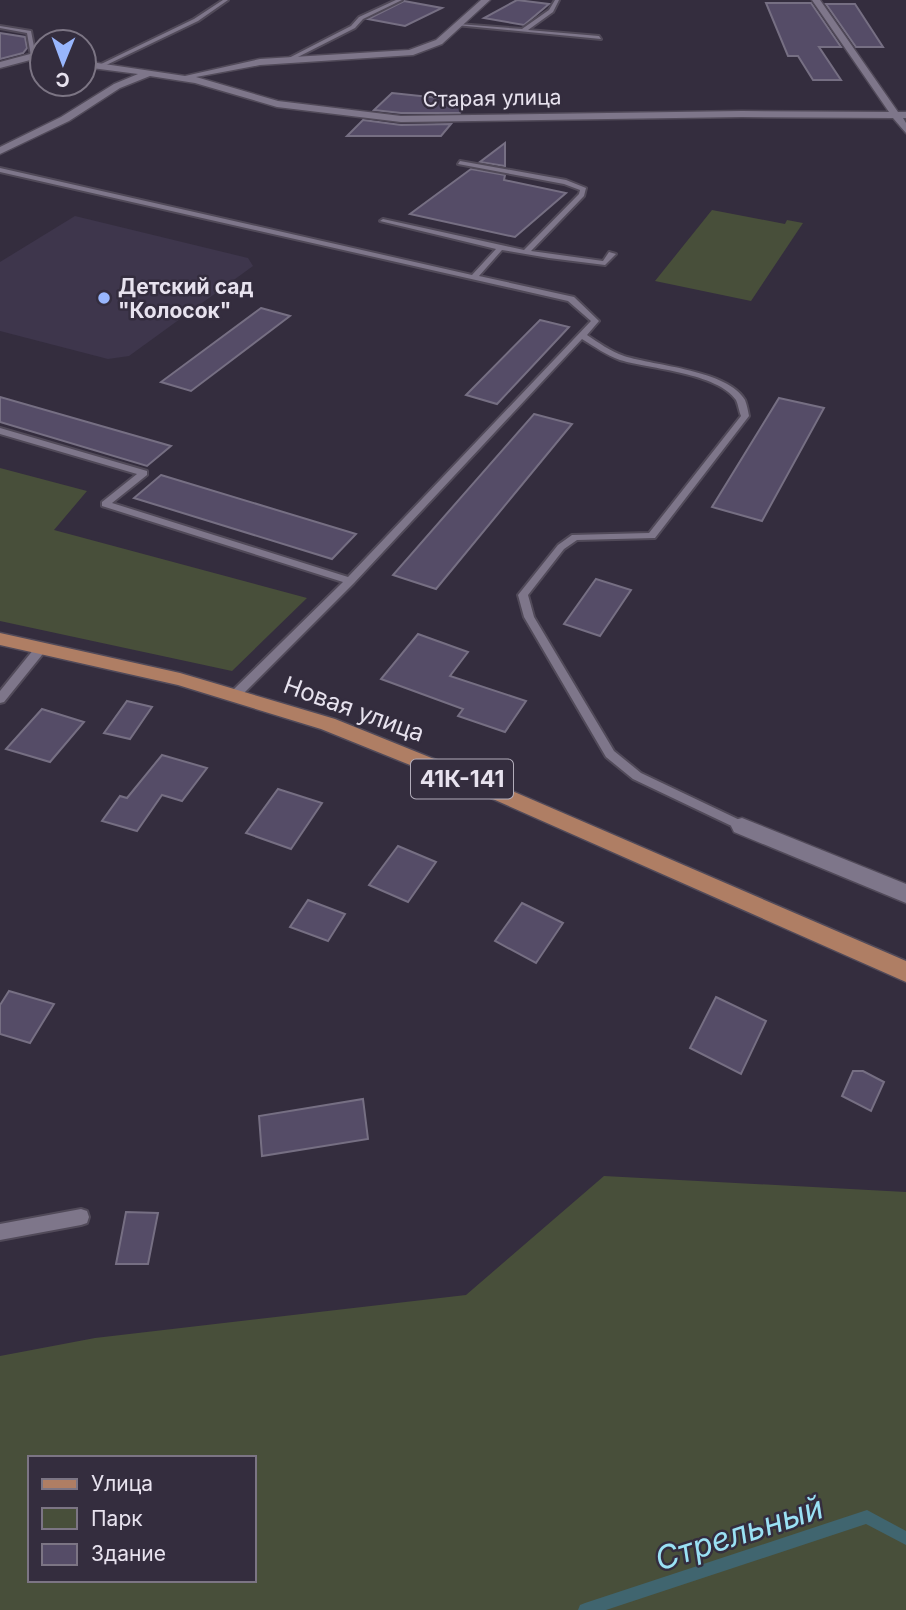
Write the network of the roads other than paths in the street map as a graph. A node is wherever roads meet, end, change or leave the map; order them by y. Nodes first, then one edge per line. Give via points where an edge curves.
1 (226, 0) edge
2 (400, 0) edge
3 (486, 0) edge
4 (557, 0) edge
5 (816, 0) edge
6 (458, 25) junction
7 (0, 27) edge
8 (523, 31) junction
9 (28, 32) edge
10 (599, 38) dead end
11 (28, 58) edge
12 (288, 60) junction
13 (0, 65) edge
14 (98, 67) joint
15 (149, 74) junction
16 (181, 77) junction
17 (901, 115) edge
18 (906, 130) edge
19 (0, 151) edge
20 (460, 163) dead end
21 (0, 170) edge
22 (383, 221) dead end
23 (500, 248) junction
24 (526, 252) junction
25 (612, 254) dead end
26 (474, 277) junction
27 (582, 335) junction
28 (0, 431) edge
29 (350, 581) junction
30 (0, 639) edge
31 (42, 647) junction
32 (235, 695) junction
33 (0, 699) edge
34 (742, 826) joint
35 (906, 894) edge
36 (906, 972) edge
37 (80, 1217) dead end
38 (0, 1232) edge

1 - 14 lane via 197,20
2 - 12 lane
3 - 6 street
4 - 8 lane via 551,11
5 - 17 street
6 - 8 lane
6 - 12 street via 439,42 410,53
7 - 9 lane
8 - 10 lane
11 - 13 street
12 - 16 street
14 - 15 street, Старая улица
15 - 16 street, Старая улица
15 - 19 street via 117,86 65,119
16 - 17 street, Старая улица via 277,104 401,119
17 - 18 street
20 - 24 lane via 584,189
21 - 26 lane
22 - 23 lane
23 - 24 lane
23 - 26 lane
24 - 25 lane via 605,263
26 - 27 lane via 571,299 595,321
27 - 29 lane
27 - 34 lane via 611,354 680,370 734,390 745,403 745,416 652,536 575,537 561,547 523,595 529,617 610,754 637,776
28 - 29 lane via 144,473 105,504
29 - 32 lane
30 - 31 main road, Новая улица / 41К-141
31 - 32 main road, Новая улица / 41К-141
31 - 33 lane
32 - 36 main road, Новая улица / 41К-141 via 328,724 484,787
34 - 35 street
37 - 38 lane

